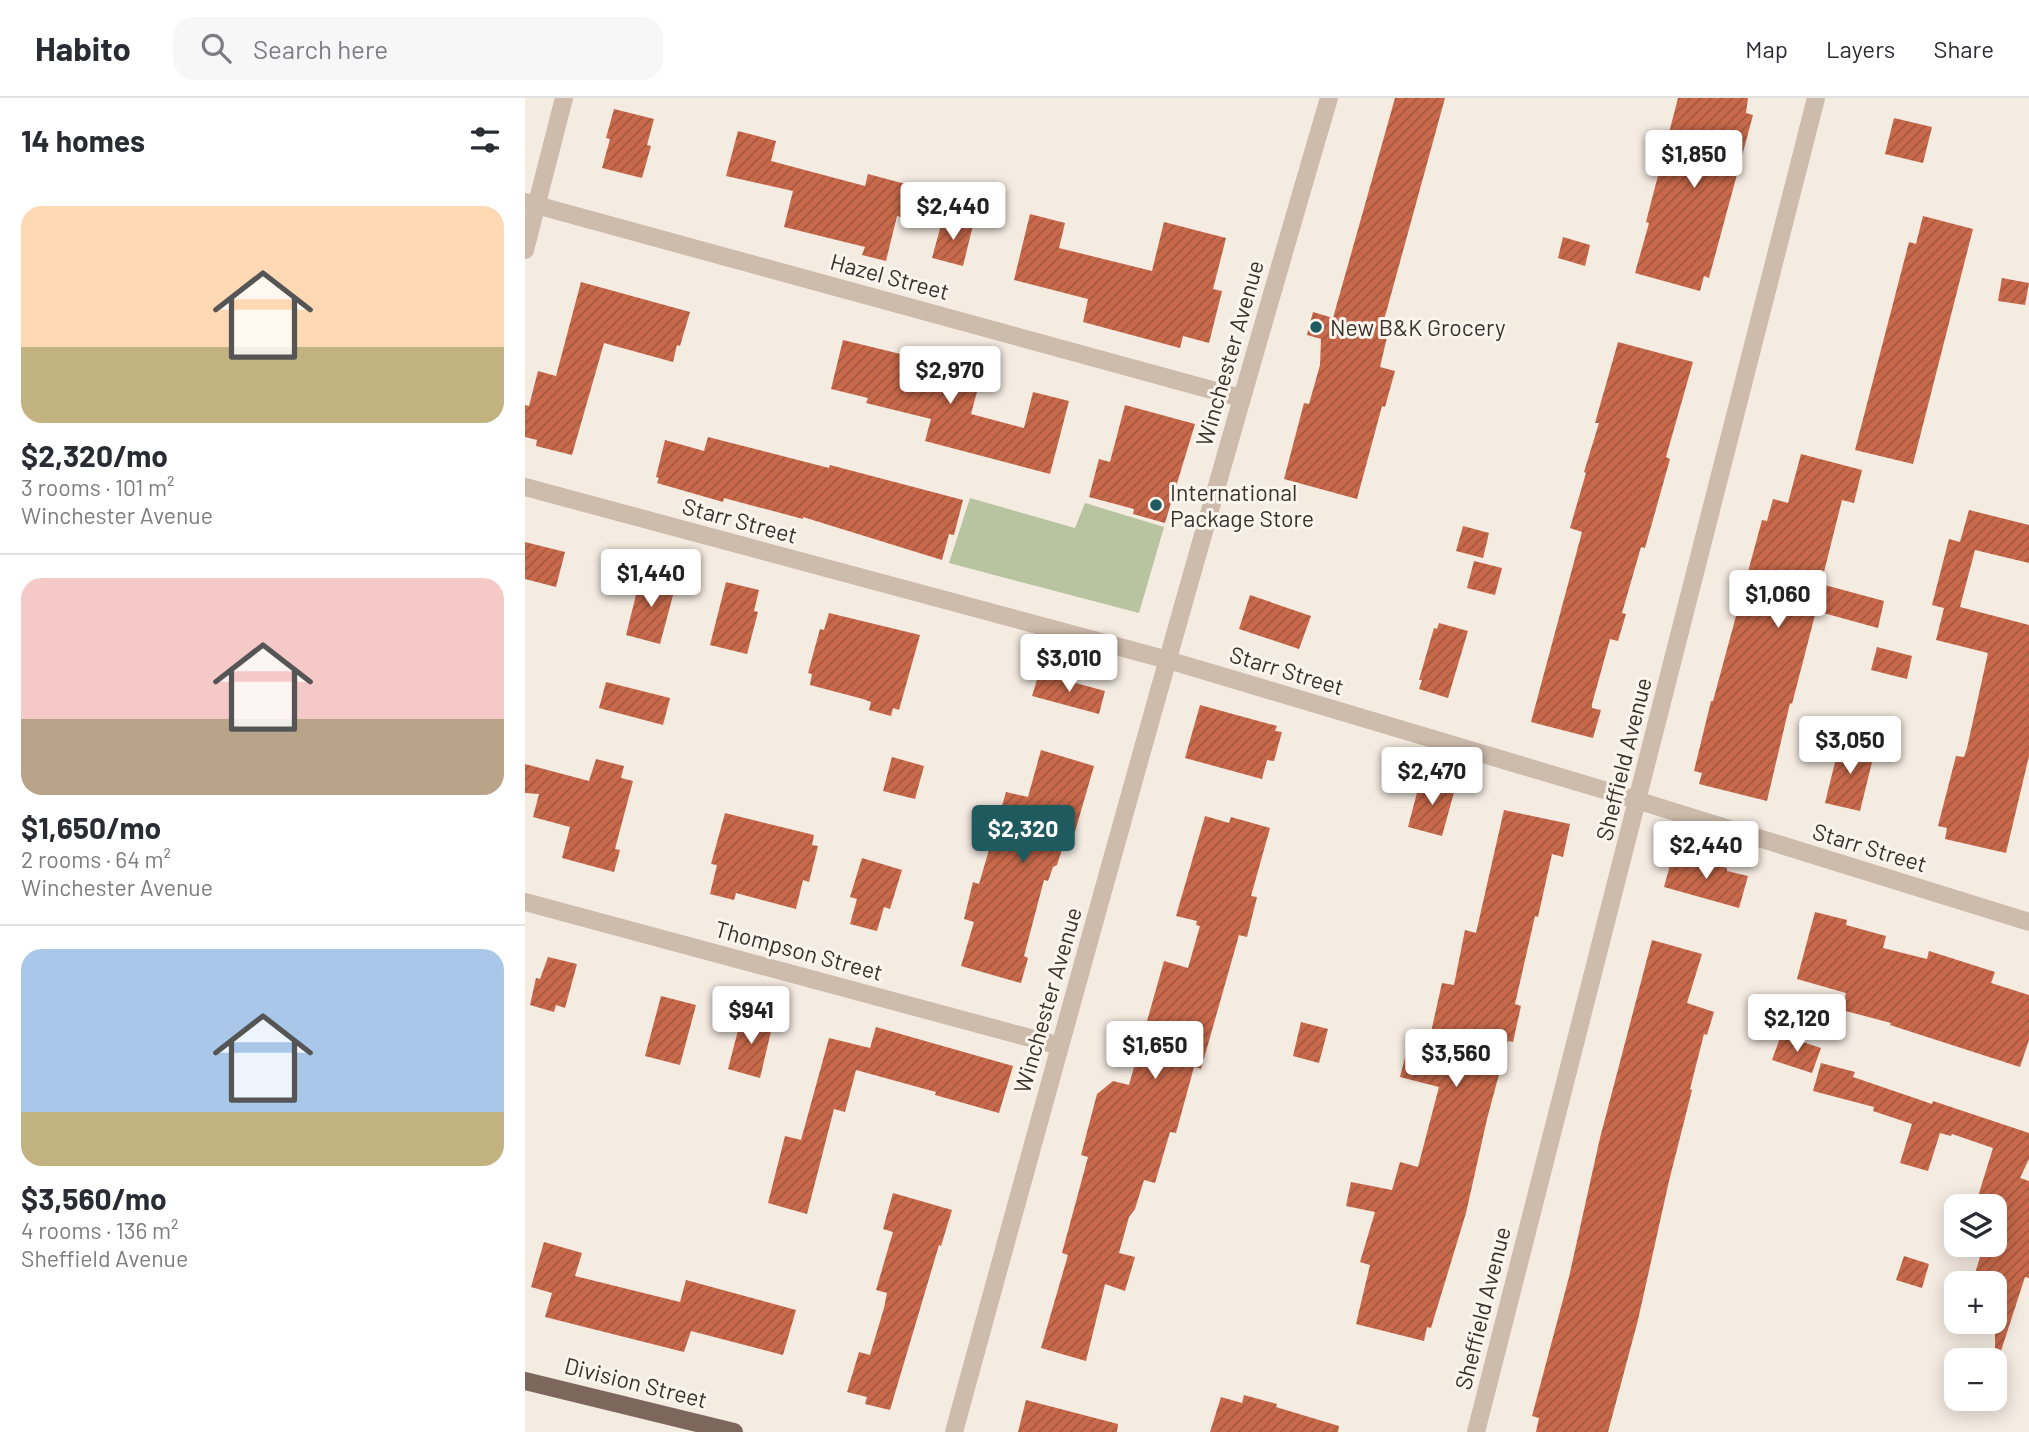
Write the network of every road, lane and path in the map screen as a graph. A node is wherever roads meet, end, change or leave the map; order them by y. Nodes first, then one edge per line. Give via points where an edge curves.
1 (564, 98) edge
2 (1329, 98) edge
3 (1816, 98) edge
4 (530, 204) edge
5 (525, 250) edge
6 (1241, 398) junction
7 (525, 487) edge
8 (1168, 660) junction
9 (1637, 800) junction
10 (525, 902) edge
11 (2029, 922) edge
12 (1060, 1046) junction
13 (525, 1381) edge
14 (734, 1432) edge
15 (954, 1432) edge
16 (1476, 1432) edge

1 - 4 street
2 - 6 street, Winchester Avenue
3 - 9 street, Sheffield Avenue
4 - 5 street
4 - 6 street, Hazel Street
6 - 8 street, Winchester Avenue
7 - 8 street, Starr Street
8 - 9 street, Starr Street
8 - 12 street, Winchester Avenue
9 - 11 street, Starr Street
9 - 16 street, Sheffield Avenue
10 - 12 street, Thompson Street
12 - 15 street, Winchester Avenue
13 - 14 main road, Division Street

